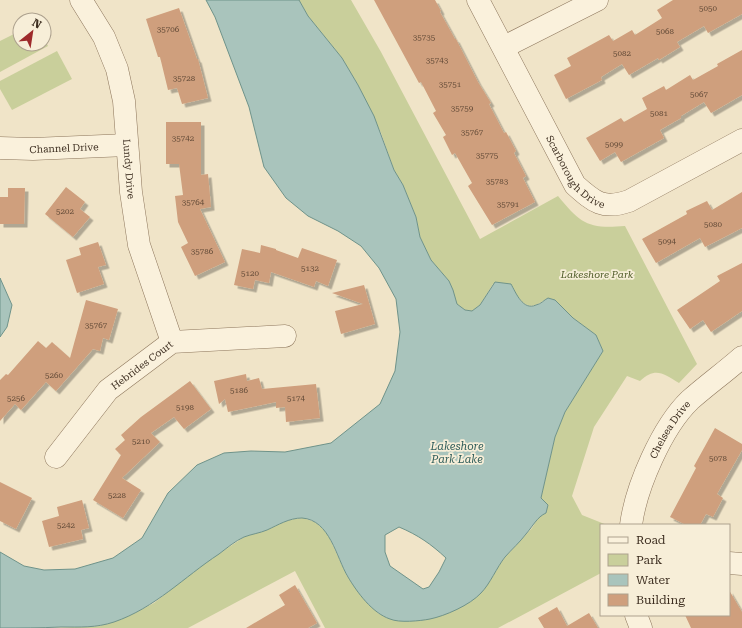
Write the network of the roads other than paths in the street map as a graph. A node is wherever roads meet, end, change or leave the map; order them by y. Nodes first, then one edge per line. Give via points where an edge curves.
1 (81, 0) edge
2 (478, 0) edge
3 (597, 0) edge
4 (504, 47) junction
5 (742, 140) edge
6 (127, 145) junction
7 (0, 148) edge
8 (285, 336) dead end
9 (172, 342) junction
10 (742, 357) edge
11 (56, 456) dead end
12 (631, 524) edge
13 (730, 563) edge
14 (742, 564) edge
15 (636, 616) edge
16 (641, 628) edge

1 - 6 street, Lundy Drive via 104,37 117,69 124,101
2 - 4 street, Scarborough Drive
3 - 4 street
4 - 5 street, Scarborough Drive via 576,185 589,198 603,205 617,205 629,201
6 - 7 street, Channel Drive
6 - 9 street, Lundy Drive via 139,245
8 - 9 street, Hebrides Court
9 - 11 street, Hebrides Court via 108,390
10 - 12 street, Chelsea Drive via 690,401 668,427 647,470
13 - 14 street
15 - 16 street

